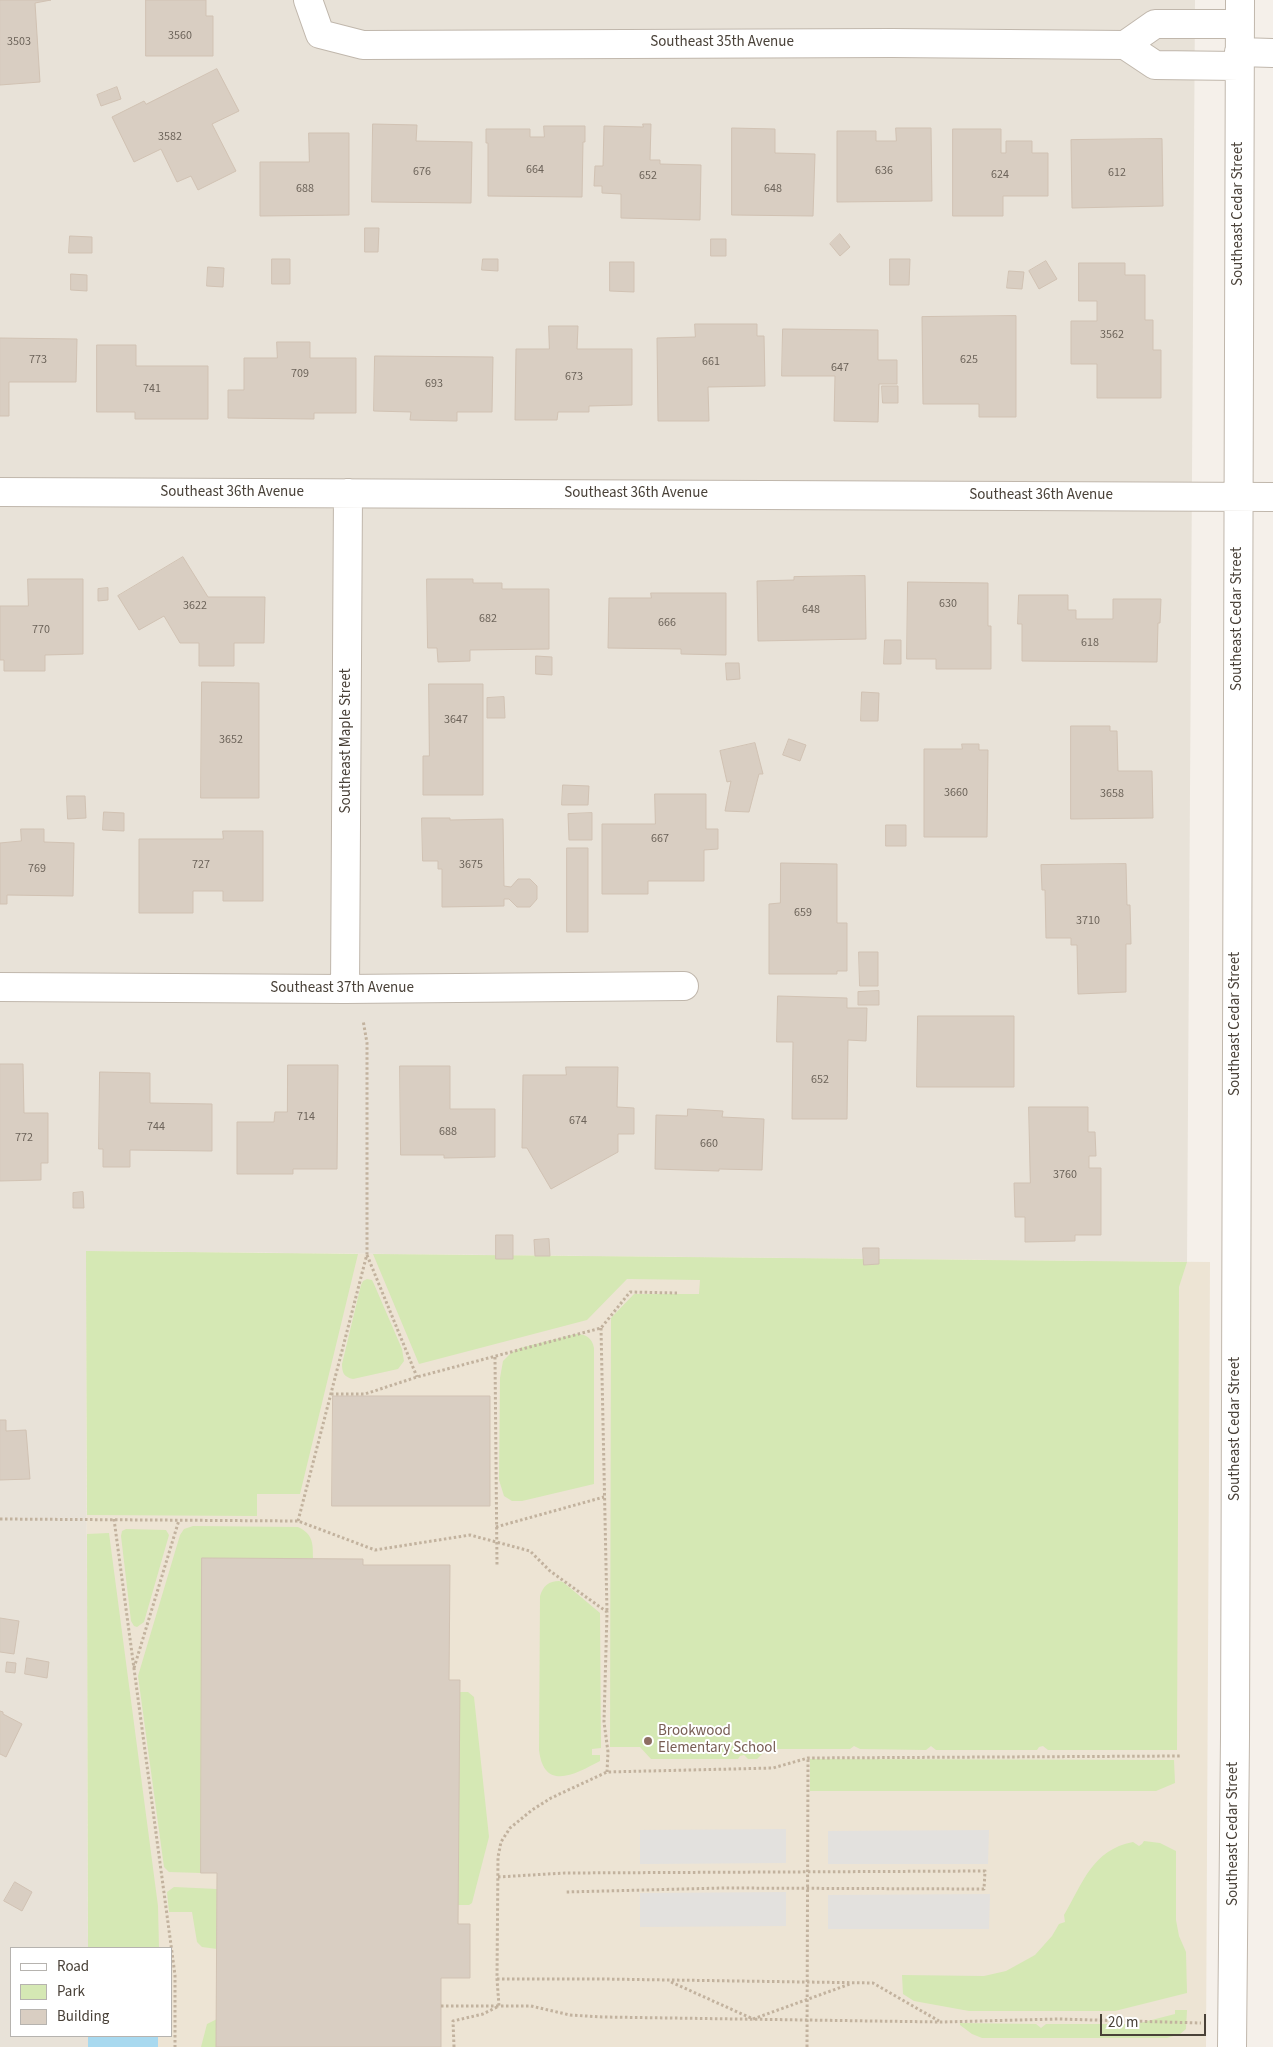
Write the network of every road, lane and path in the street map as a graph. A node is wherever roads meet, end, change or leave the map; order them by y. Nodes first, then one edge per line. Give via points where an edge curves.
1 (308, 0) edge
2 (1240, 12) edge
3 (1125, 45) junction
4 (1273, 53) edge
5 (1239, 59) junction
6 (0, 492) edge
7 (348, 493) junction
8 (1238, 497) junction
9 (1273, 497) edge
10 (684, 986) dead end
11 (0, 987) edge
12 (345, 989) junction
13 (367, 1254) junction
14 (677, 1293) dead end
15 (601, 1328) junction
16 (495, 1356) junction
17 (417, 1376) junction
18 (331, 1394) junction
19 (604, 1497) junction
20 (0, 1519) edge
21 (114, 1520) junction
22 (179, 1520) junction
23 (298, 1521) junction
24 (496, 1526) junction
25 (496, 1542) junction
26 (497, 1565) dead end
27 (607, 1612) junction
28 (133, 1671) junction
29 (1181, 1756) dead end
30 (808, 1758) junction
31 (607, 1772) junction
32 (808, 1871) junction
33 (498, 1877) junction
34 (808, 1889) junction
35 (566, 1892) dead end
36 (171, 1947) edge
37 (172, 1953) edge
38 (497, 1980) junction
39 (668, 1980) junction
40 (807, 1982) junction
41 (853, 1983) junction
42 (808, 1999) junction
43 (441, 2006) dead end
44 (499, 2006) junction
45 (753, 2019) junction
46 (808, 2020) junction
47 (941, 2022) junction
48 (1232, 2035) edge
49 (175, 2047) edge
50 (454, 2047) edge
51 (807, 2047) edge

1 - 3 street, Southeast 35th Avenue via 320,34 363,45
2 - 3 street via 1156,24
2 - 5 street, Southeast Cedar Street
3 - 5 street via 1155,65
4 - 5 street
5 - 8 street, Southeast Cedar Street
6 - 7 street, Southeast 36th Avenue
7 - 8 street, Southeast 36th Avenue
7 - 12 street, Southeast Maple Street
8 - 9 street, Southeast 36th Avenue
8 - 48 street, Southeast Cedar Street
10 - 12 street, Southeast 37th Avenue
11 - 12 street, Southeast 37th Avenue
12 - 13 path via 362,1019 367,1043
13 - 17 path
13 - 18 path
14 - 15 path via 630,1292
15 - 16 path
15 - 19 path
16 - 17 path
16 - 24 path
17 - 18 path via 365,1394
18 - 23 path
19 - 24 path
19 - 27 path
20 - 21 path
21 - 22 path
21 - 28 path
22 - 23 path
22 - 28 path
23 - 25 path via 375,1550 470,1535
24 - 25 path
25 - 26 path
25 - 27 path via 530,1551 550,1571
27 - 31 path via 604,1722
28 - 36 path
29 - 30 path
30 - 31 path via 773,1768
30 - 32 path
31 - 33 path via 551,1798 510,1828 501,1842
32 - 33 path via 565,1873
32 - 34 path
32 - 34 path via 985,1871 984,1889
33 - 38 path
34 - 35 path
34 - 40 path
37 - 49 path
38 - 39 path
38 - 44 path
39 - 40 path
39 - 45 path
40 - 41 path
40 - 42 path
41 - 42 path
41 - 47 path via 873,1983
42 - 45 path
42 - 46 path
43 - 44 path
44 - 45 path via 531,2006 570,2015 602,2017
44 - 50 path via 483,2014 452,2021
45 - 46 path
46 - 47 path
46 - 51 path
47 - 48 path via 1058,2020

